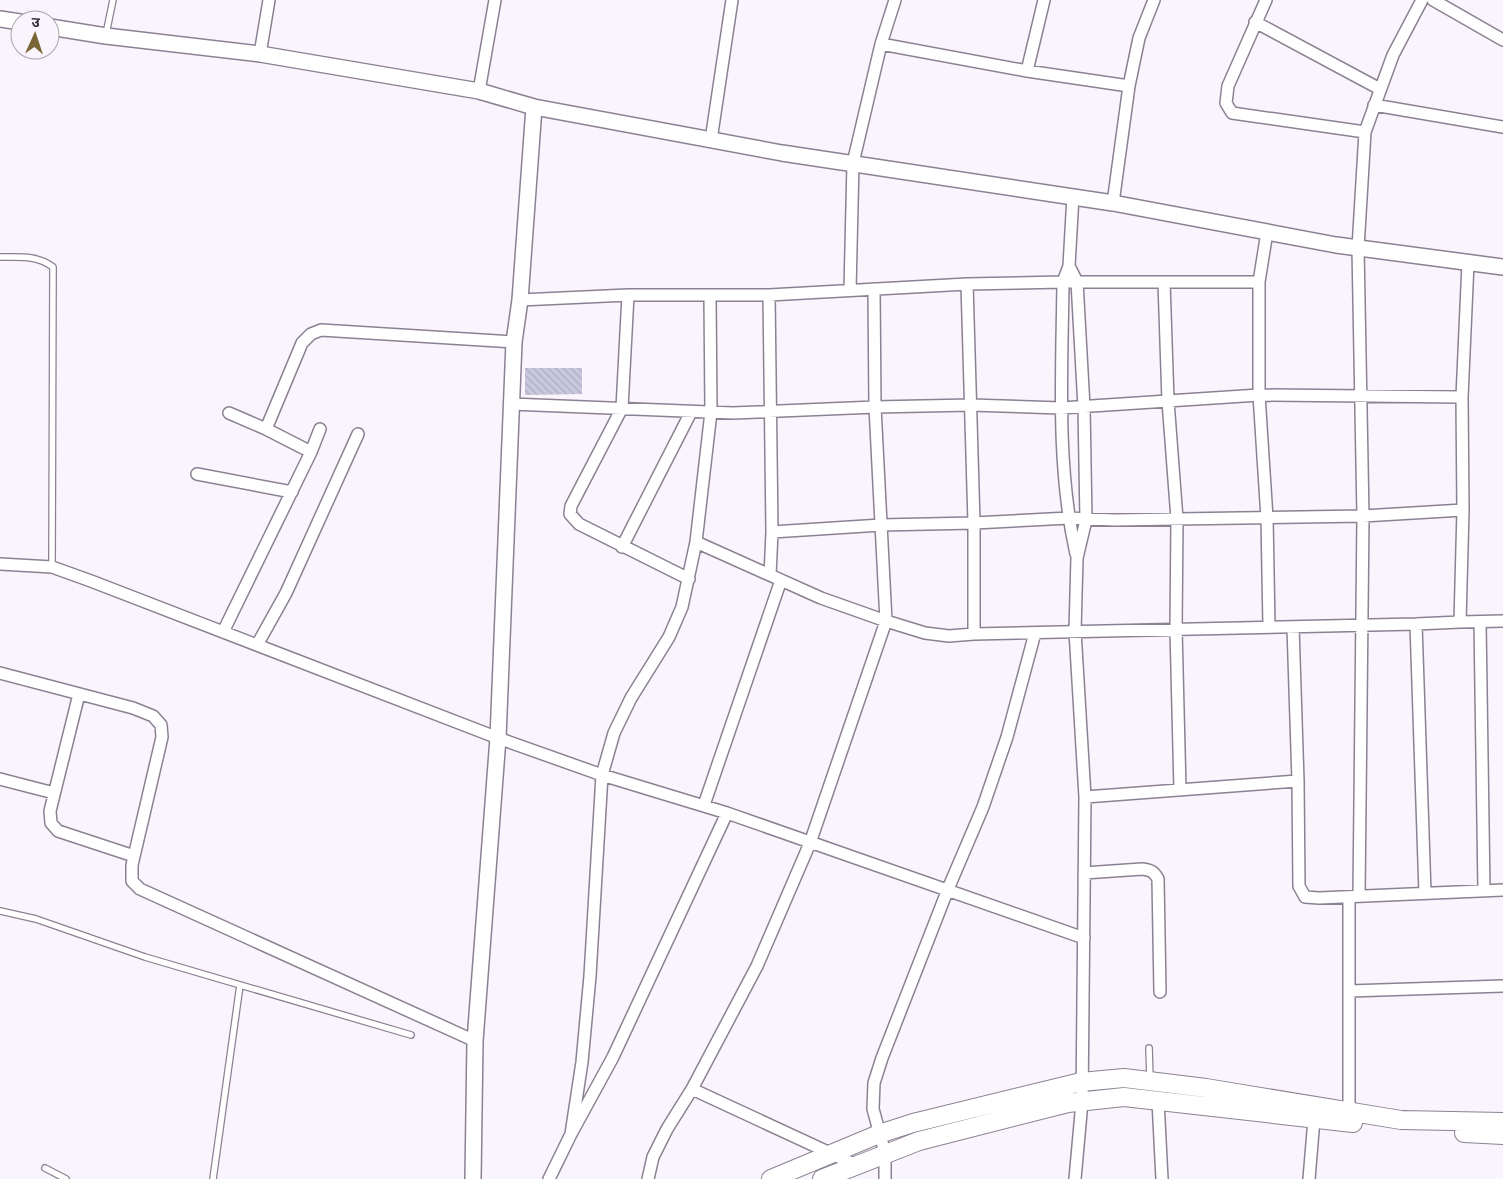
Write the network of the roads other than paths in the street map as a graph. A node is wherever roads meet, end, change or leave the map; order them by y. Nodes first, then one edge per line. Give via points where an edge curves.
1 (113, 0) edge
2 (269, 0) edge
3 (495, 0) edge
4 (732, 0) edge
5 (895, 0) edge
6 (1044, 0) edge
7 (1154, 0) edge
8 (1266, 0) edge
9 (1422, 0) edge
10 (1433, 0) edge
11 (1255, 22) junction
12 (60, 29) edge
13 (106, 36) junction
14 (1503, 40) edge
15 (881, 44) junction
16 (260, 54) junction
17 (1027, 71) junction
18 (1129, 86) junction
19 (1380, 89) junction
20 (479, 91) junction
21 (1374, 106) junction
22 (534, 107) junction
23 (1503, 127) edge
24 (1365, 132) junction
25 (711, 140) junction
26 (853, 163) junction
27 (1072, 196) junction
28 (1113, 203) junction
29 (1267, 232) junction
30 (1358, 248) junction
31 (0, 257) edge
32 (1468, 263) junction
33 (1069, 266) junction
34 (1503, 267) edge
35 (1063, 282) junction
36 (1077, 282) junction
37 (1164, 282) junction
38 (1260, 282) junction
39 (967, 284) junction
40 (874, 289) junction
41 (850, 290) junction
42 (769, 294) junction
43 (628, 295) junction
44 (710, 296) junction
45 (520, 300) junction
46 (514, 342) junction
47 (1260, 396) junction
48 (1360, 396) junction
49 (1462, 397) junction
50 (1168, 401) junction
51 (511, 404) junction
52 (971, 405) junction
53 (875, 407) junction
54 (1084, 407) junction
55 (622, 408) junction
56 (1061, 408) junction
57 (691, 412) junction
58 (710, 412) junction
59 (769, 412) junction
60 (229, 413) dead end
61 (266, 429) junction
62 (320, 430) dead end
63 (358, 434) dead end
64 (311, 452) junction
65 (197, 474) dead end
66 (292, 492) junction
67 (1463, 510) junction
68 (1363, 516) junction
69 (1068, 518) junction
70 (1267, 518) junction
71 (1177, 519) junction
72 (1086, 520) junction
73 (974, 523) junction
74 (880, 525) junction
75 (772, 532) junction
76 (696, 542) junction
77 (622, 547) junction
78 (1077, 558) junction
79 (0, 564) edge
80 (52, 567) junction
81 (775, 578) junction
82 (689, 579) junction
83 (886, 621) junction
84 (1460, 622) junction
85 (1480, 622) junction
86 (1503, 622) edge
87 (1416, 624) junction
88 (1361, 625) junction
89 (1269, 627) junction
90 (1293, 627) junction
91 (1176, 629) junction
92 (1075, 631) junction
93 (223, 632) junction
94 (1035, 633) junction
95 (974, 634) junction
96 (257, 645) junction
97 (0, 673) edge
98 (79, 694) junction
99 (498, 738) junction
100 (602, 775) junction
101 (0, 779) edge
102 (1298, 781) junction
103 (1180, 790) junction
104 (54, 793) junction
105 (1085, 797) junction
106 (704, 805) junction
107 (727, 813) junction
108 (810, 843) junction
109 (134, 856) junction
110 (1084, 873) junction
111 (948, 890) junction
112 (1484, 890) junction
113 (1503, 890) edge
114 (1425, 893) junction
115 (1354, 896) junction
116 (0, 911) edge
117 (1084, 938) junction
118 (240, 985) junction
119 (1503, 986) edge
120 (1349, 991) junction
121 (1160, 992) dead end
122 (411, 1035) dead end
123 (474, 1041) junction
124 (1149, 1048) dead end
125 (1150, 1081) junction
126 (1081, 1082) junction
127 (692, 1089) junction
128 (1158, 1101) junction
129 (1082, 1102) junction
130 (1349, 1112) junction
131 (1314, 1119) junction
132 (1503, 1122) edge
133 (571, 1134) junction
134 (879, 1134) junction
135 (1503, 1135) edge
136 (833, 1153) junction
137 (885, 1153) junction
138 (856, 1165) junction
139 (45, 1168) dead end
140 (66, 1179) edge
141 (213, 1179) edge
142 (473, 1179) edge
143 (549, 1179) edge
144 (648, 1179) edge
145 (771, 1179) edge
146 (822, 1179) edge
147 (885, 1179) edge
148 (1075, 1179) edge
149 (1162, 1179) edge
150 (1308, 1179) edge

1 - 13 lane
2 - 16 street
3 - 20 street
4 - 25 street
5 - 15 street
6 - 17 street
7 - 18 street via 1140,38
8 - 11 street
9 - 19 street via 1393,55
10 - 14 street
11 - 19 street
11 - 24 street via 1228,86 1226,104 1232,113
12 - 13 street
13 - 16 street
15 - 17 street
15 - 26 street
16 - 20 street
17 - 18 street
18 - 28 street
19 - 21 street
20 - 22 street
21 - 23 street
21 - 24 street
22 - 25 street
22 - 45 street
24 - 30 street
25 - 26 street
26 - 27 street
26 - 41 street
27 - 28 street
27 - 33 street
28 - 29 street
29 - 30 street
29 - 38 street
30 - 32 street
30 - 48 street
31 - 80 lane via 29,257 53,267
32 - 34 street
32 - 49 street
33 - 35 street
33 - 36 street
35 - 36 street
35 - 39 street
35 - 56 street
36 - 37 street
36 - 54 street
37 - 38 street
37 - 50 street
38 - 47 street
39 - 40 street
39 - 52 street
40 - 41 street
40 - 53 street
41 - 42 street
42 - 44 street
42 - 59 street
43 - 44 street
43 - 45 street
43 - 55 street
44 - 58 street
45 - 46 street
46 - 51 street
46 - 61 street via 321,330 302,343
47 - 48 street
47 - 50 street
47 - 70 street
48 - 49 street
48 - 68 street
49 - 67 street
50 - 54 street
50 - 71 street
51 - 55 street
51 - 99 street
52 - 53 street
52 - 56 street
52 - 73 street
53 - 59 street
53 - 74 street
54 - 56 street
54 - 72 street
55 - 57 street
55 - 77 street via 571,506 570,514 579,524
56 - 69 street
57 - 58 street
57 - 77 street
58 - 59 street
58 - 76 street
59 - 75 street
60 - 61 street
61 - 64 street
62 - 64 street
63 - 96 street via 286,594
64 - 66 street
65 - 66 street
66 - 93 street
67 - 68 street
67 - 84 street
68 - 70 street
68 - 88 street
69 - 72 street
69 - 73 street
69 - 78 street
70 - 71 street
70 - 89 street
71 - 72 street
71 - 91 street
72 - 78 street
73 - 74 street
73 - 95 street
74 - 75 street
74 - 83 street
75 - 81 street
76 - 81 street
76 - 82 street
77 - 82 street
78 - 92 street
79 - 80 street
80 - 93 street
81 - 83 street
81 - 106 street
82 - 100 street via 682,607 669,637 631,698 614,734
83 - 95 street via 925,633
83 - 108 street
84 - 85 street
84 - 87 street
85 - 86 street
85 - 112 street
87 - 88 street
87 - 114 street
88 - 90 street
88 - 115 street
89 - 90 street
89 - 91 street
90 - 102 street
91 - 92 street
91 - 103 street
92 - 94 street
92 - 105 street
93 - 96 street
94 - 95 street
94 - 111 street via 1008,736
96 - 99 street
97 - 98 street
98 - 104 street
98 - 109 street via 133,708 153,716 161,725 162,737
99 - 100 street
99 - 123 street
100 - 106 street
100 - 133 street via 590,976
101 - 104 street
102 - 103 street
102 - 115 street via 1299,886 1305,897
103 - 105 street
104 - 109 street via 51,823 58,831
105 - 110 street
106 - 107 street
107 - 108 street
107 - 133 street via 613,1057
108 - 111 street
108 - 127 street via 757,966
109 - 123 street via 132,881 140,889
110 - 117 street
110 - 121 street via 1142,869 1155,873 1158,879
111 - 117 street
111 - 134 street via 874,1083 873,1109
112 - 113 street
112 - 114 street
114 - 115 street
115 - 120 street
116 - 118 lane via 36,919
117 - 126 street
118 - 122 lane
118 - 141 lane
119 - 120 street
120 - 130 street
123 - 142 street
124 - 125 lane
125 - 126 main road via 1124,1078
125 - 130 main road
126 - 129 street
126 - 134 main road
127 - 136 street
127 - 144 street via 653,1157
128 - 129 main road via 1124,1097
128 - 131 main road
128 - 149 street
129 - 137 main road via 919,1141
129 - 148 street
130 - 132 main road via 1400,1120
131 - 135 main road via 1400,1129
131 - 150 street
133 - 143 street
134 - 136 main road
134 - 137 street
136 - 138 street
136 - 145 main road
137 - 138 main road
137 - 147 street
138 - 146 main road
139 - 140 lane

